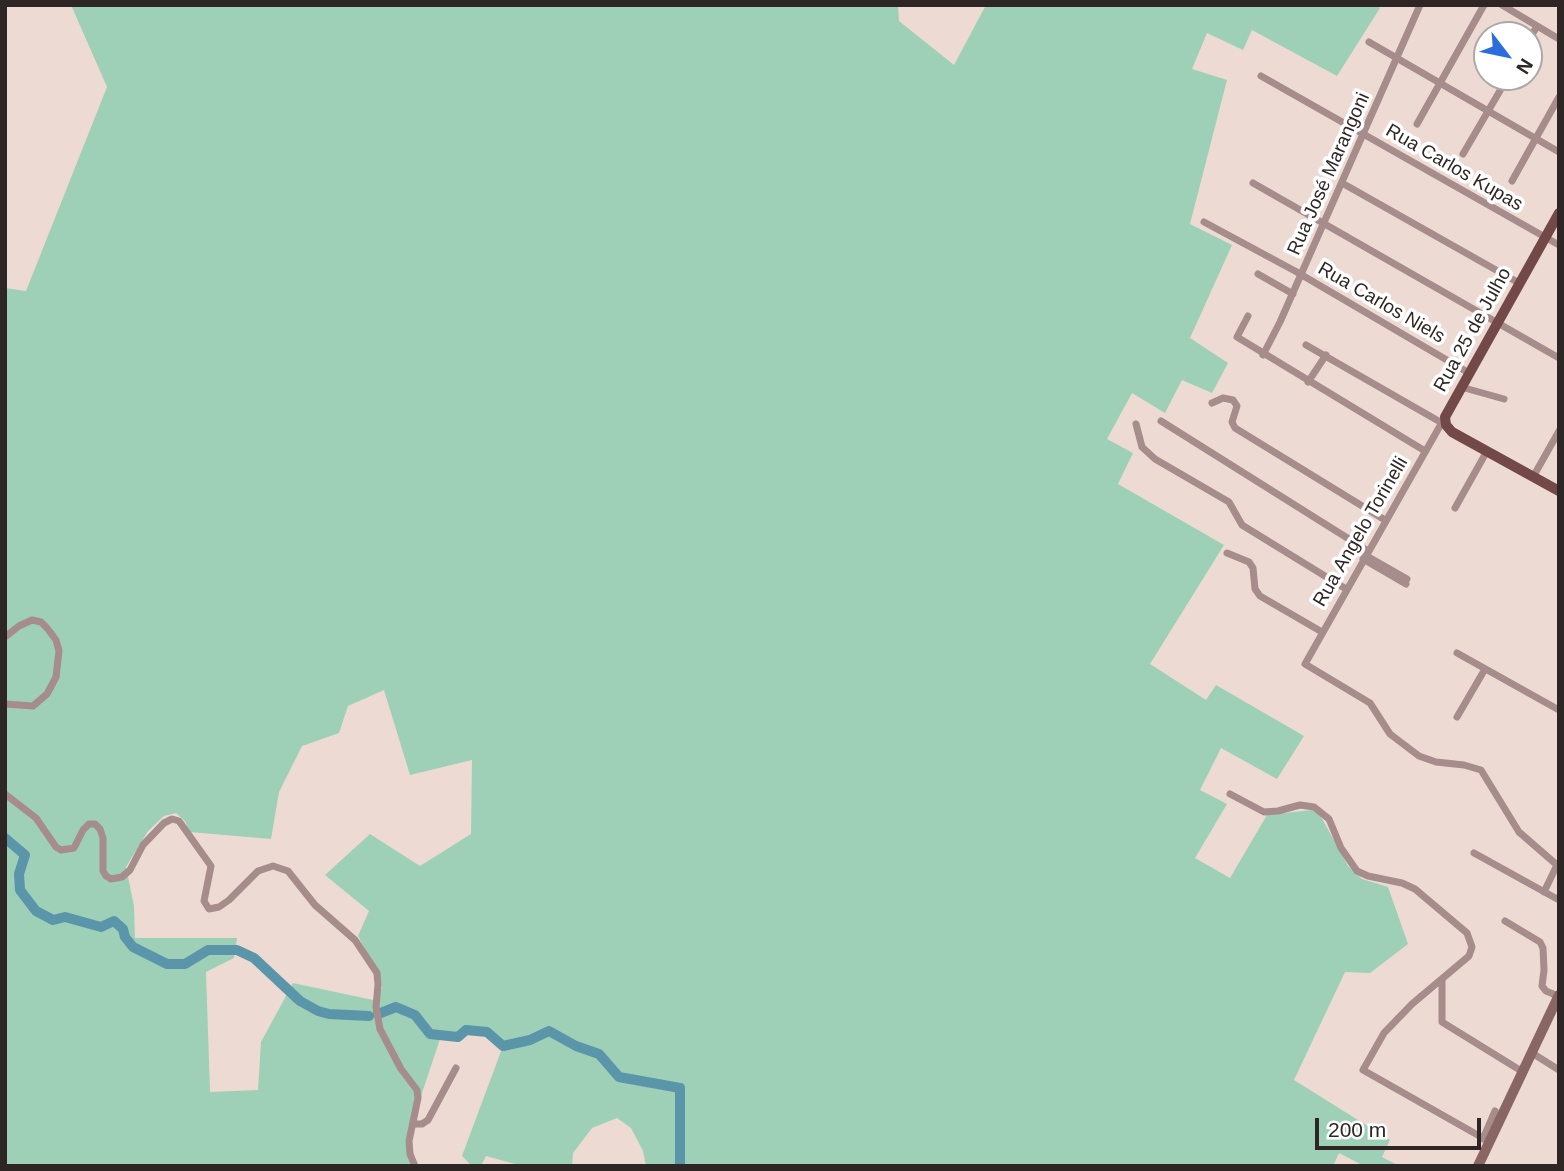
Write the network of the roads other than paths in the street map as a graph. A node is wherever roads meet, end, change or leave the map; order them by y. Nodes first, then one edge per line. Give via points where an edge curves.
1 (1420, 5) edge
2 (1484, 5) edge
3 (1502, 5) edge
4 (1529, 21) edge
5 (1543, 30) edge
6 (1559, 39) edge
7 (1369, 42) dead end
8 (1397, 59) junction
9 (1261, 76) dead end
10 (1440, 83) junction
11 (1500, 91) edge
12 (1559, 97) edge
13 (1488, 111) junction
14 (1417, 124) dead end
15 (1364, 134) junction
16 (1536, 138) junction
17 (1559, 152) edge
18 (1463, 154) dead end
19 (1512, 181) dead end
20 (1253, 183) dead end
21 (1342, 183) junction
22 (1559, 213) edge
23 (1204, 222) dead end
24 (1324, 224) junction
25 (1545, 237) junction
26 (1559, 245) edge
27 (1258, 274) dead end
28 (1301, 274) junction
29 (1518, 283) junction
30 (1293, 294) junction
31 (1248, 316) dead end
32 (1496, 322) junction
33 (1306, 345) dead end
34 (1264, 355) junction
35 (1326, 355) junction
36 (1559, 358) edge
37 (1469, 373) junction
38 (1308, 382) junction
39 (1461, 387) junction
40 (1504, 399) dead end
41 (1212, 403) dead end
42 (1443, 420) junction
43 (1161, 421) dead end
44 (1136, 424) dead end
45 (1559, 431) edge
46 (1425, 451) junction
47 (1487, 451) junction
48 (1533, 477) junction
49 (1559, 491) edge
50 (1455, 508) dead end
51 (1385, 520) junction
52 (1227, 553) dead end
53 (1365, 555) junction
54 (1407, 582) dead end
55 (1346, 589) junction
56 (1322, 632) junction
57 (5, 637) edge
58 (1457, 653) dead end
59 (1485, 669) junction
60 (5, 704) edge
61 (1559, 710) edge
62 (1457, 717) dead end
63 (5, 794) edge
64 (1230, 794) dead end
65 (1474, 853) dead end
66 (1544, 892) junction
67 (1559, 900) edge
68 (1505, 921) dead end
69 (1441, 979) junction
70 (1559, 996) edge
71 (1532, 1054) junction
72 (456, 1068) dead end
73 (1559, 1070) edge
74 (1523, 1072) junction
75 (1495, 1111) dead end
76 (414, 1124) junction
77 (1486, 1140) junction
78 (415, 1166) edge
79 (1478, 1166) edge

1 - 8 street, Rua José Marangoni
2 - 10 street
3 - 4 street
5 - 6 street
7 - 8 street
8 - 10 street
8 - 15 street, Rua José Marangoni
9 - 15 street, Rua Carlos Kupas
10 - 13 street
10 - 14 street
11 - 13 street
12 - 16 street
13 - 16 street
13 - 18 street
15 - 21 street, Rua José Marangoni
15 - 25 street, Rua Carlos Kupas
16 - 17 street
16 - 19 street
20 - 24 street
21 - 24 street, Rua José Marangoni
21 - 29 street
22 - 25 main road, Rua 25 de Julho
23 - 28 street, Rua Carlos Niels
24 - 28 street, Rua José Marangoni
24 - 32 street
25 - 26 street, Rua Carlos Kupas
25 - 29 main road, Rua 25 de Julho
27 - 30 street
28 - 30 street, Rua José Marangoni
28 - 37 street, Rua Carlos Niels
29 - 32 main road, Rua 25 de Julho
30 - 34 street, Rua José Marangoni
31 - 34 street via 1237,337
32 - 36 street
32 - 37 main road, Rua 25 de Julho
33 - 35 street
34 - 38 street
35 - 38 street
35 - 42 street
37 - 39 main road, Rua 25 de Julho
38 - 46 street
39 - 40 street
39 - 42 main road, Rua 25 de Julho
41 - 51 street via 1233,400 1236,428
42 - 46 street, Rua Angelo Torinelli
42 - 47 main road, Rua 25 de Julho via 1450,430
43 - 53 street
44 - 55 street via 1142,447 1155,459 1229,502 1241,525
45 - 48 street
46 - 51 street, Rua Angelo Torinelli
47 - 48 main road, Rua 25 de Julho
47 - 50 street
48 - 49 main road, Rua 25 de Julho
51 - 53 street, Rua Angelo Torinelli
52 - 56 street via 1249,562 1260,596
53 - 54 street
53 - 55 street, Rua Angelo Torinelli
55 - 56 street, Rua Angelo Torinelli
56 - 66 street, Rua Angelo Torinelli via 1305,664 1370,703 1390,734 1419,756 1481,770 1518,832 1556,865
57 - 60 street via 32,620 41,622 59,651 56,677 47,694 33,706
58 - 59 street
59 - 61 street
59 - 62 street
63 - 76 street via 36,818 61,850 74,848 83,830 95,824 103,838 103,871 111,879 130,870 143,845 164,823 178,821 211,866 204,901 209,908 229,900 258,871 273,866 288,871 373,965 379,979 376,1007 380,1029 417,1090
64 - 69 street via 1264,812 1314,807 1329,819 1357,870 1415,888 1459,925 1469,938 1471,953
65 - 66 street
66 - 67 street
68 - 70 street via 1540,942 1545,970 1542,986
69 - 74 street via 1442,1022
69 - 77 street via 1384,1033 1363,1070
70 - 71 main road
71 - 73 street
71 - 74 main road
72 - 76 street via 428,1119
74 - 77 main road
75 - 77 street
76 - 78 street via 409,1141
77 - 79 main road

